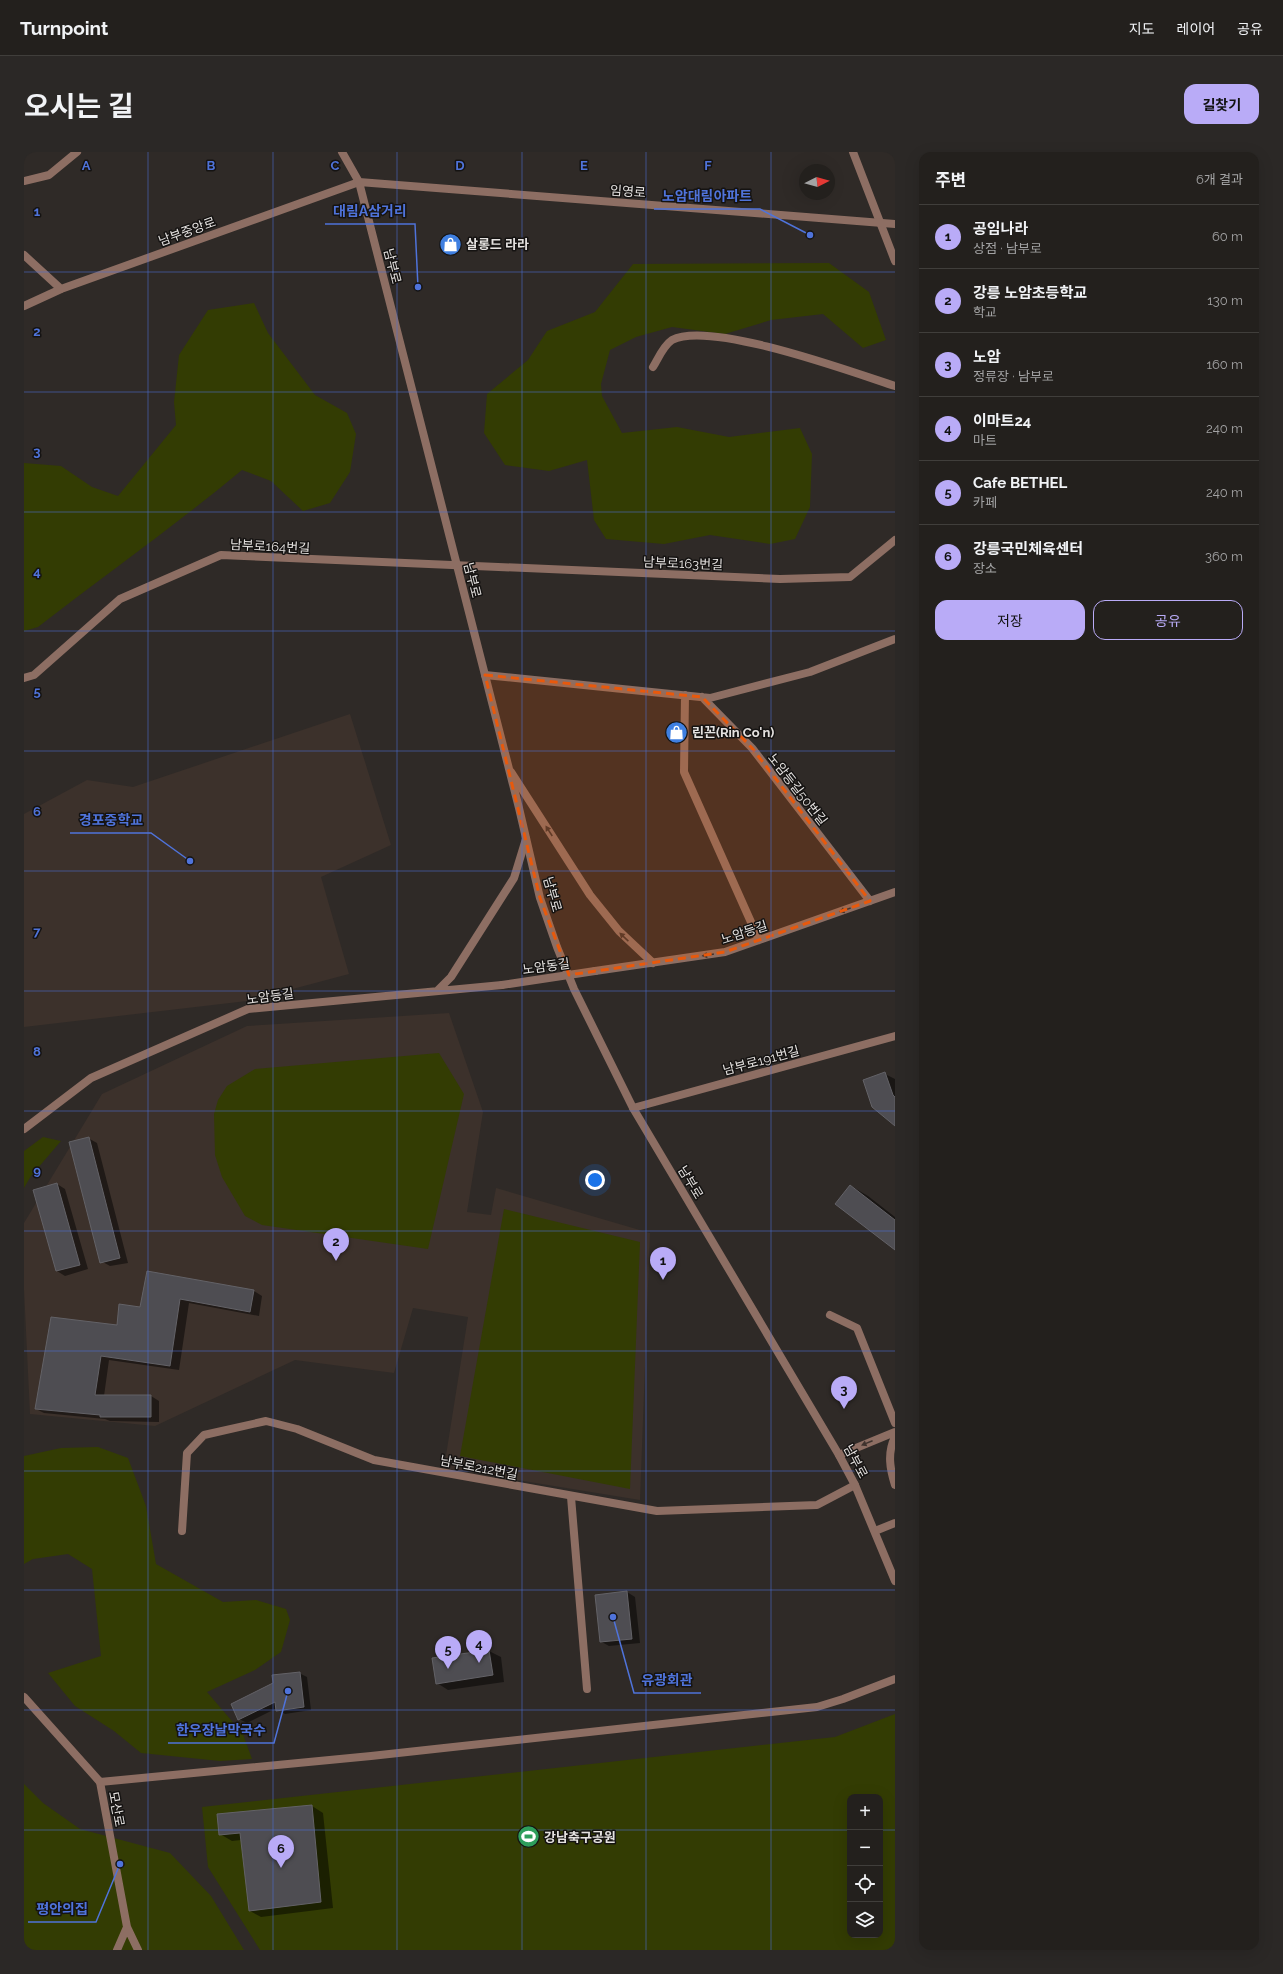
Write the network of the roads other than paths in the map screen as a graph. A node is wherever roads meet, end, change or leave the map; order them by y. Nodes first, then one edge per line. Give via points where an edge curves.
1 (77, 152) edge
2 (342, 152) edge
3 (853, 152) edge
4 (24, 181) edge
5 (359, 182) junction
6 (881, 223) junction
7 (895, 224) edge
8 (24, 255) edge
9 (895, 261) edge
10 (61, 289) junction
11 (24, 306) edge
12 (653, 367) dead end
13 (895, 386) edge
14 (895, 540) edge
15 (457, 566) junction
16 (895, 639) edge
17 (485, 675) junction
18 (24, 678) edge
19 (685, 695) junction
20 (702, 697) junction
21 (509, 769) junction
22 (526, 839) junction
23 (895, 892) edge
24 (870, 901) junction
25 (759, 940) junction
26 (653, 963) junction
27 (595, 971) joint
28 (502, 985) joint
29 (437, 991) junction
30 (895, 1036) edge
31 (633, 1108) junction
32 (24, 1129) edge
33 (830, 1315) dead end
34 (895, 1423) edge
35 (895, 1432) edge
36 (895, 1437) edge
37 (839, 1455) junction
38 (855, 1485) junction
39 (895, 1485) edge
40 (571, 1496) junction
41 (895, 1523) edge
42 (875, 1531) junction
43 (182, 1532) dead end
44 (895, 1581) edge
45 (895, 1679) edge
46 (587, 1689) dead end
47 (24, 1697) edge
48 (100, 1782) junction
49 (127, 1927) junction
50 (117, 1950) edge
51 (138, 1950) edge

1 - 4 street via 49,175
2 - 5 street, 남부로
3 - 6 street
5 - 6 street, 임영로
5 - 10 street, 남부중앙로
5 - 15 street, 남부로
6 - 7 street, 임영로
6 - 9 street
8 - 10 street
10 - 11 street, 남부중앙로
12 - 13 street via 671,341 697,335 744,341 789,352
14 - 15 street, 남부로163번길 via 850,577 780,579
15 - 17 street, 남부로
15 - 18 street, 남부로164번길 via 221,555 120,599 34,675
16 - 20 street via 810,672 710,698
17 - 19 street
17 - 21 street, 남부로
19 - 20 street
19 - 25 street via 684,772
20 - 24 street, 노암등길50번길 via 752,748
21 - 22 street, 남부로
26 -> 21 street via 619,932 590,895
22 - 29 street via 514,878 451,977
22 - 31 street, 남부로 via 540,898 557,947 574,989
23 - 24 street, 노암등길
24 -> 25 street, 노암등길
25 -> 26 street, 노암등길 via 725,952
26 - 27 street, 노암등길
27 - 28 street, 노암동길, bridge
28 - 29 street, 노암등길
29 - 32 street, 노암등길 via 248,1009 91,1078
30 - 31 street, 남부로191번길
31 - 37 street, 남부로
33 - 34 street via 857,1328
35 -> 37 street
36 - 39 street via 891,1446 890,1469
37 - 38 street, 남부로
38 - 40 street, 남부로212번길 via 817,1505 657,1511
38 - 42 street, 남부로
40 - 43 street, 남부로212번길 via 374,1460 297,1429 266,1421 204,1435 187,1453
40 - 46 street
41 - 42 street
42 - 44 street, 남부로
45 - 48 street via 843,1700 817,1707 379,1755
47 - 48 street, 모산로
48 - 49 street, 모산로
49 - 50 street
49 - 51 street, 모산로

